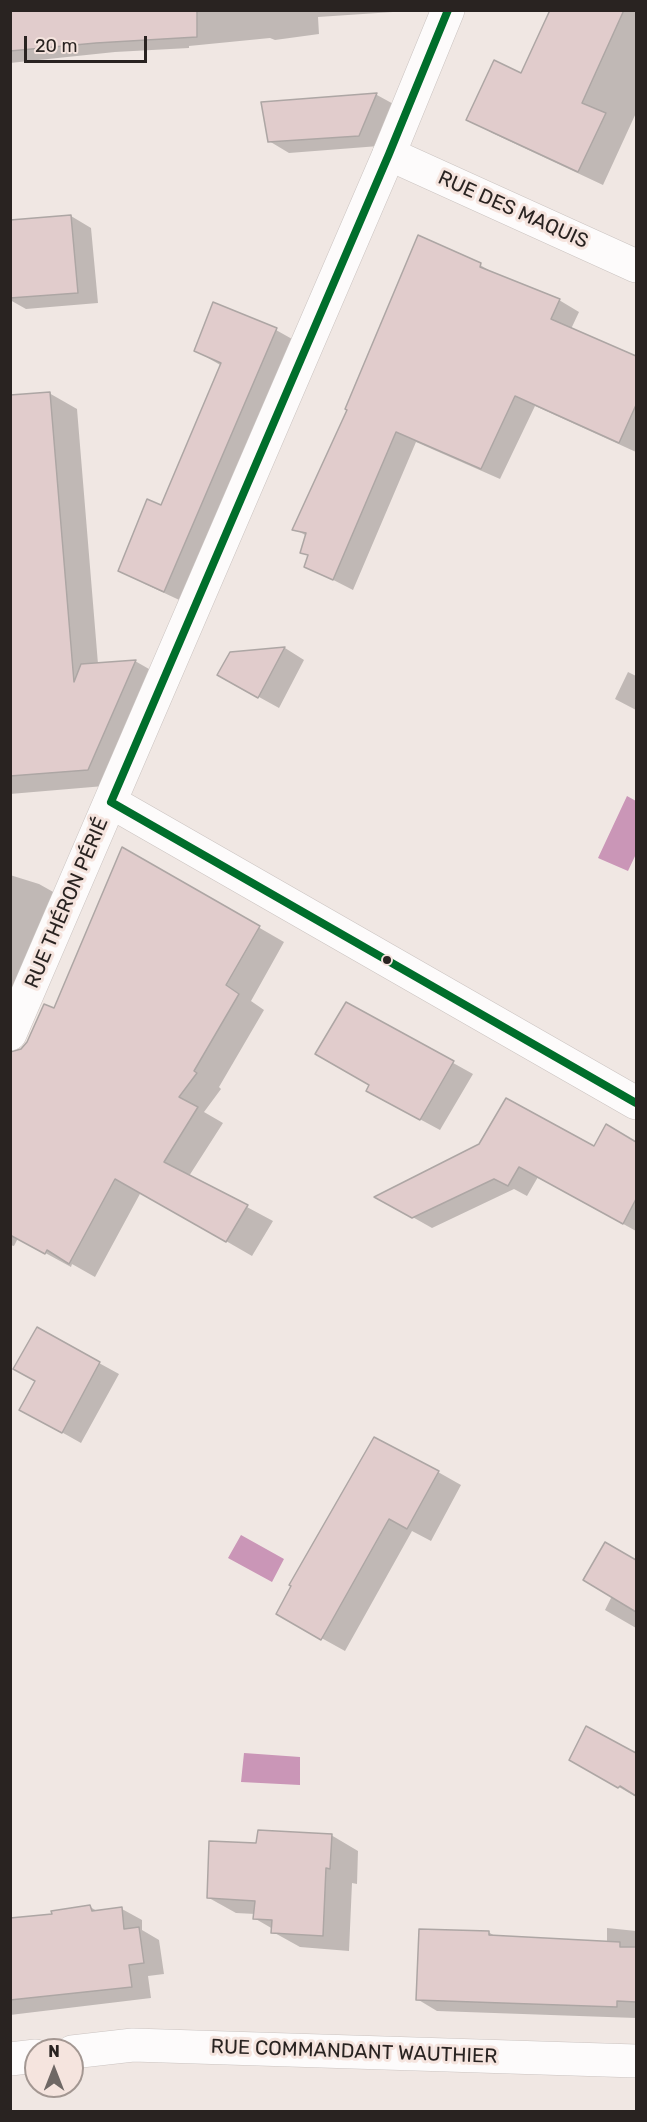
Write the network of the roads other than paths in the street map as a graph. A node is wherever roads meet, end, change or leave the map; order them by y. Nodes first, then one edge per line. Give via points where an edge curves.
1 (448, 10) edge
2 (389, 154) junction
3 (636, 266) edge
4 (111, 802) junction
5 (10, 1034) edge
6 (636, 1103) edge
7 (84, 2051) edge
8 (636, 2061) edge

1 - 2 street, RUE THÉRON PÉRIÉ
2 - 3 street, RUE DES MAQUIS
2 - 4 street, RUE THÉRON PÉRIÉ
4 - 5 street, RUE THÉRON PÉRIÉ
4 - 6 street
7 - 8 street, RUE COMMANDANT WAUTHIER via 133,2045

